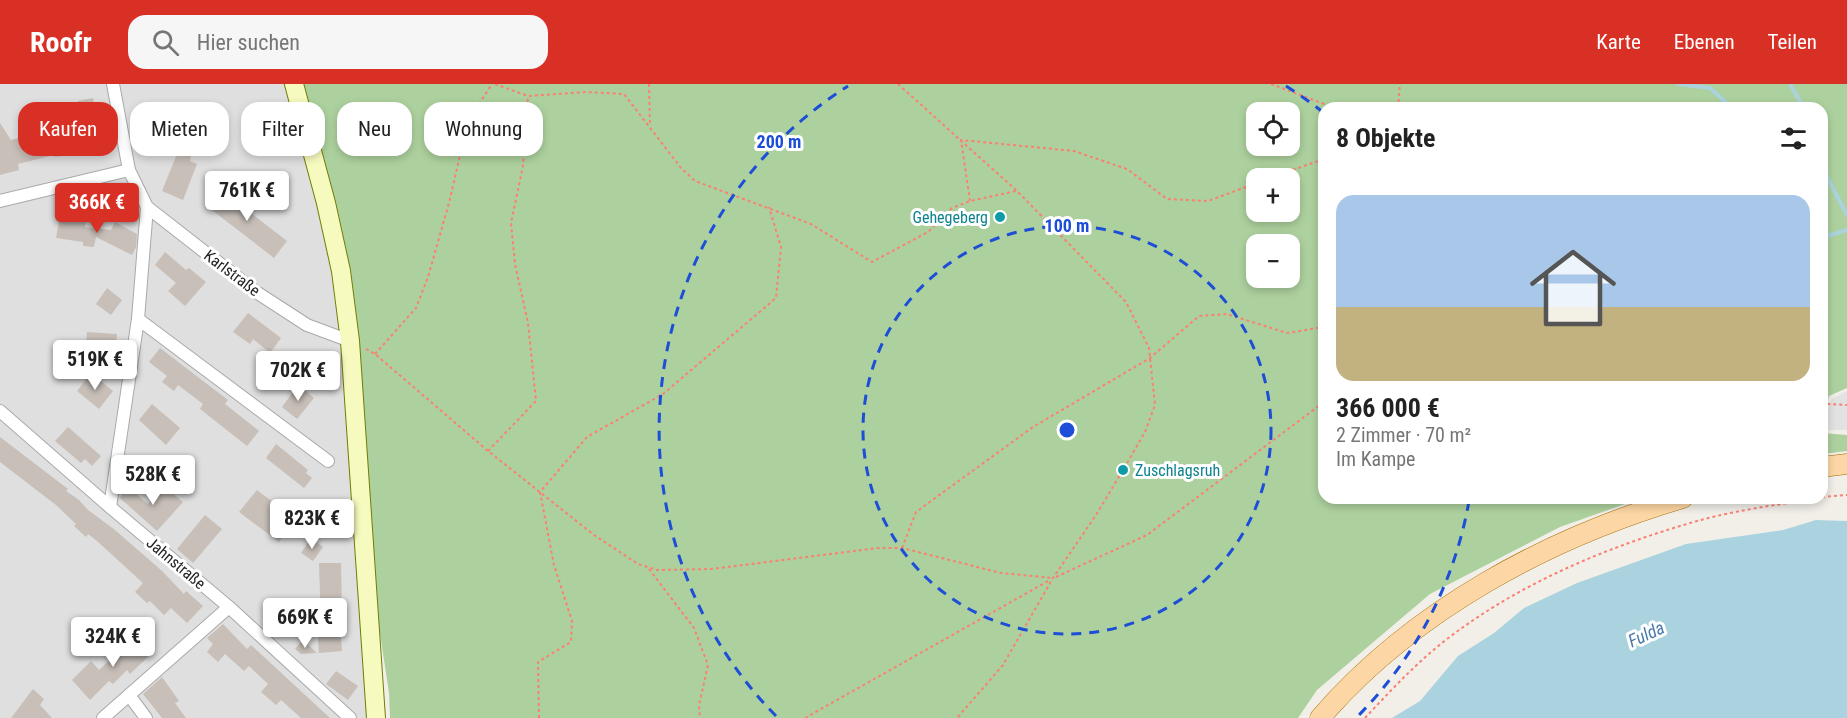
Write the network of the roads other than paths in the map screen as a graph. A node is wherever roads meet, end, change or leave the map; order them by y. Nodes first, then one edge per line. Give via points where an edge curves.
1 (113, 84) edge
2 (294, 84) edge
3 (129, 170) junction
4 (0, 201) edge
5 (147, 207) junction
6 (138, 319) junction
7 (350, 341) junction
8 (0, 411) edge
9 (328, 461) dead end
10 (1847, 464) edge
11 (1828, 466) edge
12 (1665, 504) edge
13 (110, 507) junction
14 (228, 607) junction
15 (129, 695) junction
16 (103, 718) edge
17 (146, 718) edge
18 (350, 718) edge
19 (376, 718) edge
20 (1320, 718) edge

1 - 3 street, Karlstraße
2 - 7 main road via 326,203
3 - 4 street
3 - 5 street, Karlstraße
5 - 6 street
5 - 7 street, Karlstraße via 256,292 307,325
6 - 9 street
6 - 13 street
7 - 19 main road
8 - 13 street, Jahnstraße
10 - 11 main road
12 - 20 main road via 1592,531 1484,585 1377,660
13 - 14 street, Jahnstraße
14 - 15 street
14 - 18 street, Jahnstraße
15 - 16 street
15 - 17 street

